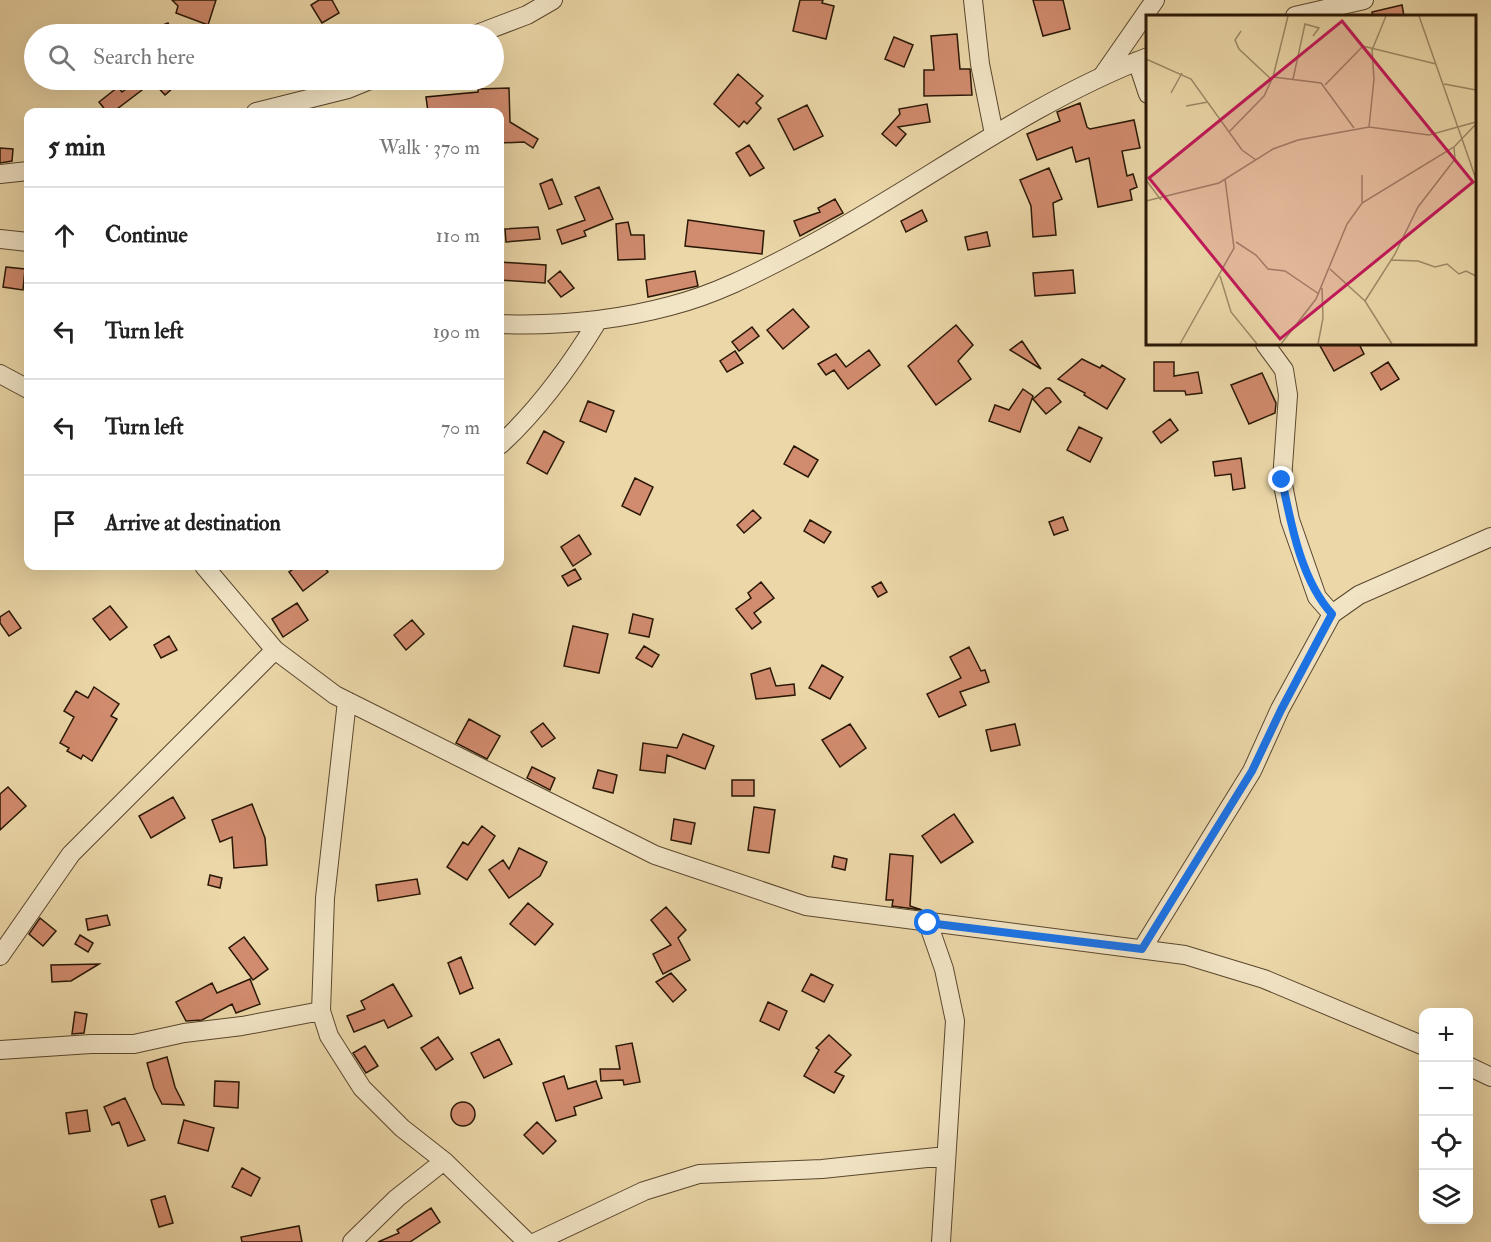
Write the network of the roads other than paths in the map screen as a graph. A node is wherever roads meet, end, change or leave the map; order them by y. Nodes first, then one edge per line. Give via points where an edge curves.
1 (553, 0) edge
2 (973, 0) edge
3 (1155, 0) edge
4 (1364, 0) edge
5 (1299, 15) edge
6 (503, 24) edge
7 (1142, 59) edge
8 (1103, 75) junction
9 (1146, 82) edge
10 (344, 90) edge
11 (272, 108) edge
12 (994, 134) junction
13 (24, 171) edge
14 (0, 174) edge
15 (0, 239) edge
16 (24, 242) edge
17 (597, 322) junction
18 (504, 324) edge
19 (1266, 345) edge
20 (0, 374) edge
21 (24, 387) edge
22 (504, 441) edge
23 (1491, 537) edge
24 (207, 570) edge
25 (1332, 614) junction
26 (274, 650) junction
27 (347, 701) junction
28 (928, 923) junction
29 (1142, 949) junction
30 (0, 956) edge
31 (321, 1011) junction
32 (1419, 1044) edge
33 (0, 1050) edge
34 (1473, 1068) edge
35 (1491, 1077) edge
36 (946, 1156) junction
37 (444, 1161) junction
38 (546, 1239) edge
39 (352, 1242) edge
40 (527, 1242) edge
41 (941, 1242) edge

1 - 6 street
2 - 12 street
3 - 8 street
4 - 5 street
7 - 8 street
7 - 9 street
8 - 12 street
10 - 11 street
12 - 17 street via 857,221 746,279 672,306
13 - 14 street
15 - 16 street
17 - 18 street
17 - 22 street via 573,362 531,416
19 - 25 street via 1284,370 1288,395 1282,480 1290,520 1317,597
20 - 21 street
23 - 25 street via 1359,595
24 - 26 street
25 - 29 street via 1252,771
26 - 27 street
26 - 30 street via 71,854
27 - 28 street via 655,855 806,906
27 - 31 street via 325,898
28 - 29 street
28 - 36 street via 944,969 954,1021
29 - 32 street via 1185,955 1264,979
31 - 33 street via 134,1044
31 - 37 street via 328,1036 362,1088 402,1128
34 - 35 street
36 - 38 street via 822,1169 699,1174 644,1191
36 - 41 street
37 - 39 street via 397,1198
37 - 40 street

